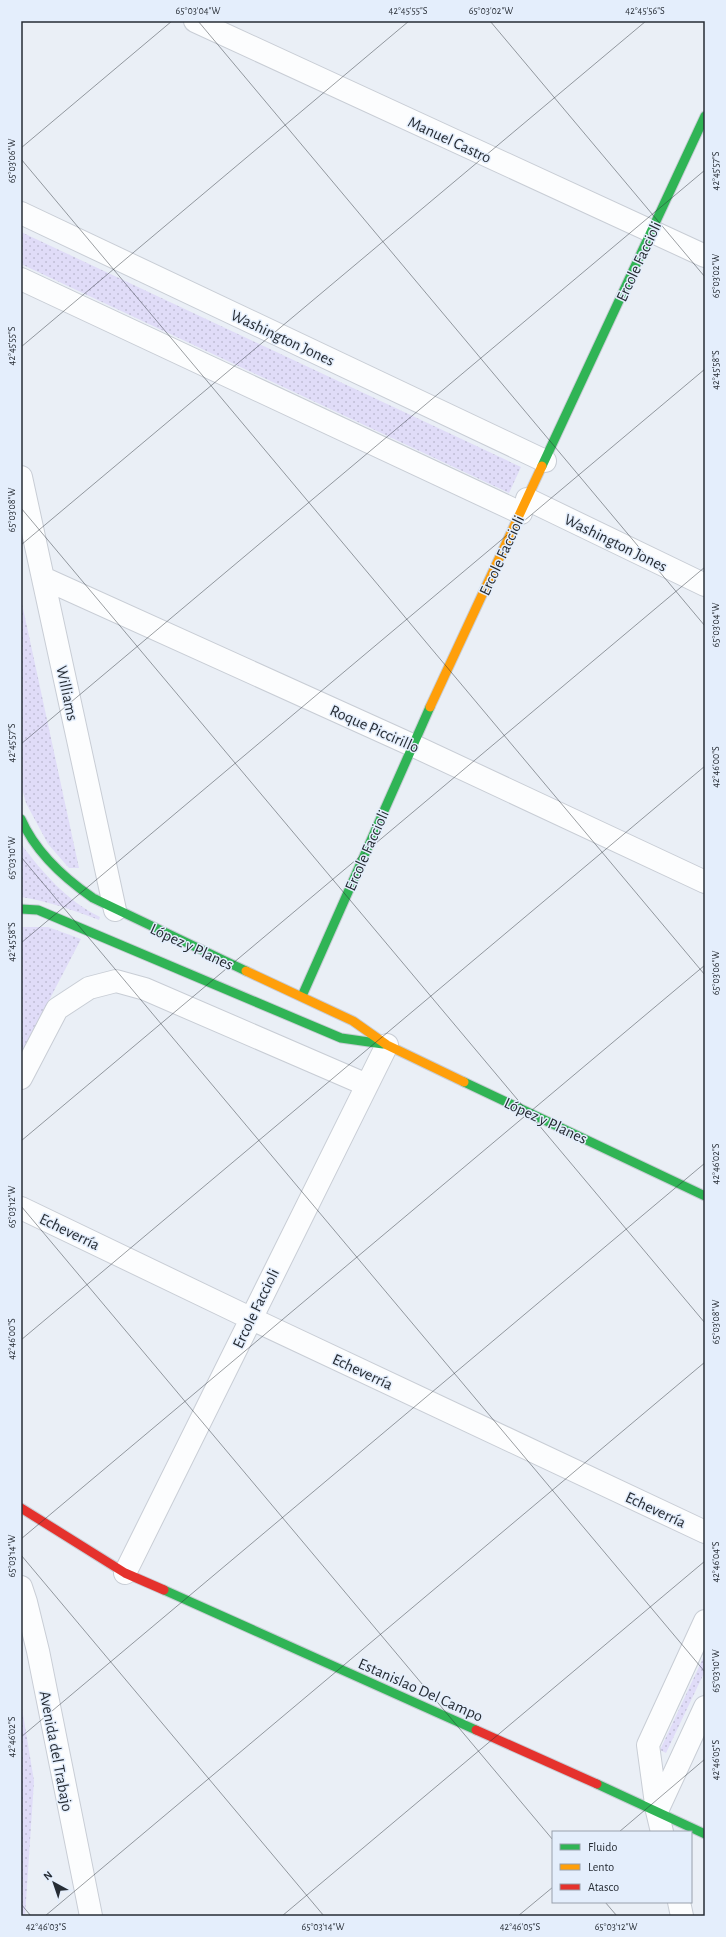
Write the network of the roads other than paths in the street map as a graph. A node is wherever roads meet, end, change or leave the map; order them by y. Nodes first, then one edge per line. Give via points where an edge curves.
1 (195, 21) edge
2 (705, 116) edge
3 (21, 214) edge
4 (651, 232) junction
5 (705, 256) edge
6 (21, 279) edge
7 (545, 461) junction
8 (21, 477) edge
9 (524, 506) junction
10 (43, 578) junction
11 (705, 585) edge
12 (412, 744) junction
13 (21, 819) edge
14 (705, 882) edge
15 (21, 909) edge
16 (115, 910) junction
17 (302, 996) junction
18 (387, 1045) junction
19 (21, 1078) edge
20 (367, 1085) junction
21 (705, 1196) edge
22 (21, 1208) edge
23 (250, 1318) junction
24 (21, 1508) edge
25 (705, 1532) edge
26 (125, 1573) junction
27 (21, 1587) edge
28 (705, 1621) edge
29 (705, 1708) edge
30 (657, 1811) junction
31 (662, 1831) edge
32 (705, 1834) edge
33 (679, 1903) edge
34 (91, 1916) edge
35 (682, 1916) edge

1 - 4 street, Manuel Castro
2 - 4 street, Ercole Faccioli
3 - 7 street, Washington Jones
4 - 5 street, Manuel Castro
4 - 7 street, Ercole Faccioli
6 - 9 street, Washington Jones
7 - 9 street, Ercole Faccioli
8 - 10 street, Williams
9 - 11 street, Washington Jones
9 - 12 street, Ercole Faccioli
10 - 12 street, Roque Piccirillo
10 - 16 street, Williams
12 - 14 street, Roque Piccirillo
12 - 17 street, Ercole Faccioli
13 - 16 street, López y Planes via 24,829 50,862 89,896
15 - 18 street, López y Planes via 38,910 341,1038
16 - 17 street, López y Planes
17 - 18 street, López y Planes via 353,1021
18 - 20 street, Ercole Faccioli
18 - 21 street, López y Planes
19 - 20 street via 57,1008 89,988 116,981 145,990
20 - 23 street, Ercole Faccioli
22 - 23 street, Echeverría
23 - 25 street, Echeverría
23 - 26 street, Ercole Faccioli
24 - 26 street, Estanislao Del Campo
26 - 30 street, Estanislao Del Campo
27 - 34 street, Avenida del Trabajo via 38,1651
28 - 30 street via 648,1745
29 - 30 street
30 - 31 street
30 - 32 street, Estanislao Del Campo
33 - 35 street

